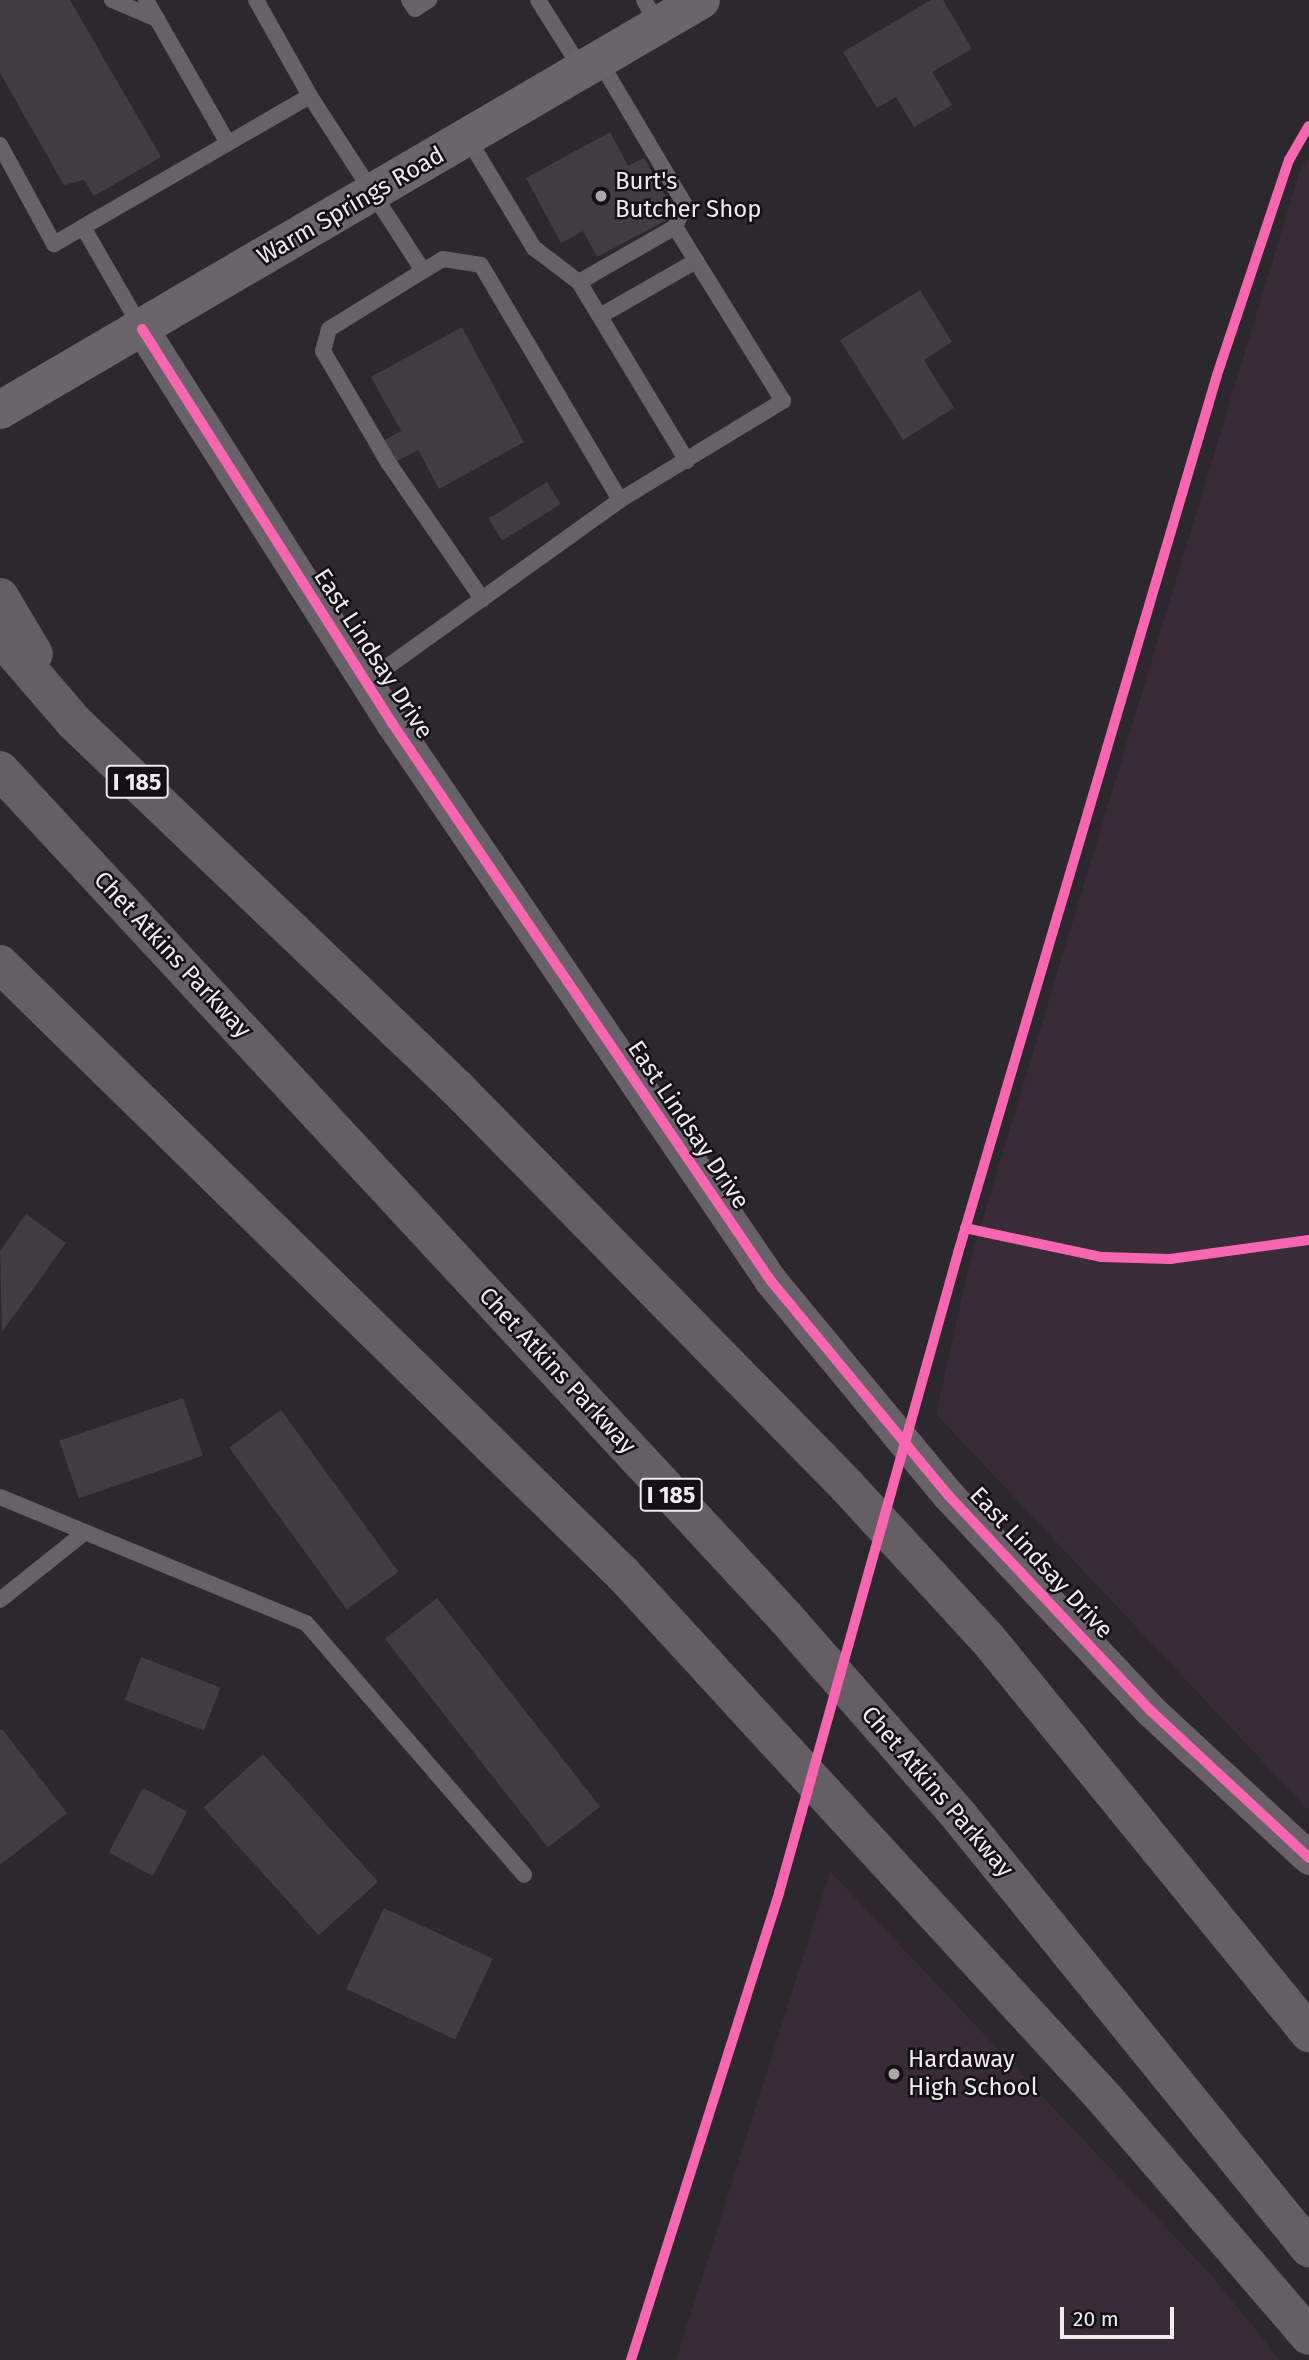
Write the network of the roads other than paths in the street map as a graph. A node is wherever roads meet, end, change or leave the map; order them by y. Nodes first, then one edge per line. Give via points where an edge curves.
1 (112, 0) edge
2 (146, 0) edge
3 (256, 0) edge
4 (409, 0) edge
5 (429, 0) edge
6 (538, 0) edge
7 (701, 0) edge
8 (651, 12) edge
9 (157, 19) junction
10 (590, 65) junction
11 (310, 96) junction
12 (467, 137) junction
13 (228, 143) junction
14 (0, 145) edge
15 (371, 194) junction
16 (83, 227) junction
17 (675, 227) junction
18 (696, 261) junction
19 (423, 271) junction
20 (579, 282) junction
21 (600, 316) junction
22 (142, 329) junction
23 (0, 410) edge
24 (687, 461) junction
25 (620, 500) junction
26 (0, 597) edge
27 (482, 599) junction
28 (0, 636) edge
29 (366, 682) junction
30 (74, 722) junction
31 (0, 770) edge
32 (0, 964) edge
33 (0, 1497) edge
34 (84, 1533) junction
35 (0, 1600) edge
36 (1309, 1858) edge
37 (524, 1875) dead end
38 (1309, 2033) edge
39 (1309, 2248) edge
40 (1309, 2336) edge

1 - 9 lane
2 - 9 lane
3 - 11 lane
4 - 5 lane via 415,9
6 - 10 lane
7 - 8 main road, Warm Springs Road
8 - 10 main road, Warm Springs Road
9 - 13 lane
10 - 12 main road, Warm Springs Road
10 - 17 lane via 685,205
11 - 13 lane
11 - 15 lane
12 - 15 main road, Warm Springs Road
12 - 20 lane via 534,248
13 - 16 lane
14 - 16 lane via 54,244
15 - 19 lane
15 - 22 main road, Warm Springs Road
16 - 22 lane
17 - 18 lane
17 - 20 lane
18 - 21 lane
18 - 24 lane via 783,401
19 - 25 lane via 443,259 481,265
19 - 27 lane via 329,329 323,351 390,465
20 - 21 lane
21 - 24 lane
22 - 23 main road, Warm Springs Road
22 - 29 street, East Lindsay Drive
24 - 25 lane
25 - 27 lane
26 - 30 highway
27 - 29 lane
28 - 30 highway, I 185
29 - 36 street, East Lindsay Drive via 771,1281 957,1505 1151,1711
30 - 38 highway, I 185 via 457,1088 847,1486 987,1638
31 - 39 highway, Chet Atkins Parkway / I 185 via 786,1618 960,1816
32 - 40 highway via 623,1574 1107,2100
33 - 34 lane
34 - 35 lane
34 - 37 lane via 306,1623

